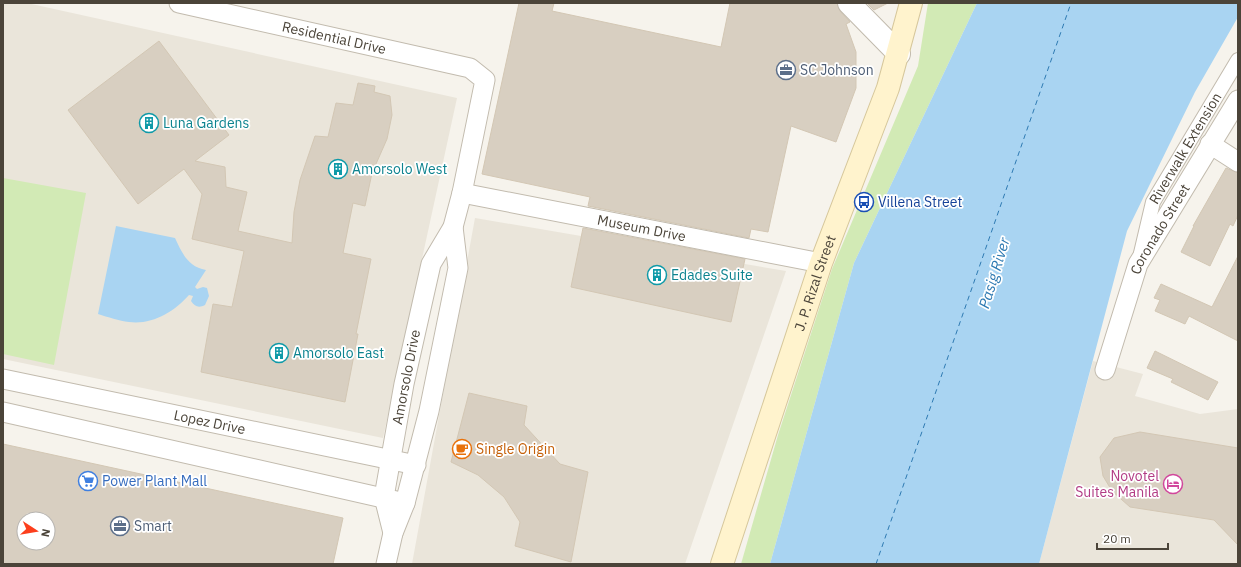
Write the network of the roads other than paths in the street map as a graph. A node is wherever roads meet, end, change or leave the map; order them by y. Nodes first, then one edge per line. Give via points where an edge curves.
1 (179, 3) edge
2 (849, 3) edge
3 (911, 3) edge
4 (898, 54) junction
5 (1238, 60) edge
6 (485, 80) joint
7 (1238, 100) edge
8 (1210, 144) junction
9 (1238, 162) edge
10 (462, 193) junction
11 (454, 227) junction
12 (821, 263) junction
13 (1138, 264) junction
14 (1105, 370) dead end
15 (3, 379) edge
16 (3, 412) edge
17 (389, 459) junction
18 (416, 465) junction
19 (384, 497) junction
20 (405, 503) junction
21 (393, 533) junction
22 (386, 564) edge
23 (722, 564) edge

1 - 6 street, Residential Drive via 470,68
2 - 4 street
3 - 4 main road, J. P. Rizal Street
4 - 12 main road, J. P. Rizal Street via 888,88
5 - 13 street, Riverwalk Extension via 1153,202
6 - 10 street, Amorsolo Drive
7 - 8 street, Coronado Street
8 - 9 street
8 - 13 street, Coronado Street
10 - 11 street, Amorsolo Drive
10 - 12 street, Museum Drive
11 - 17 street, Amorsolo Drive via 431,264
11 - 18 street, Amorsolo Drive via 458,268
12 - 23 main road, J. P. Rizal Street
13 - 14 street, Coronado Street
15 - 17 street, Lopez Drive
16 - 19 street
17 - 18 street, Lopez Drive
17 - 19 street, Amorsolo Drive
18 - 20 street, Amorsolo Drive
19 - 20 street
19 - 21 street, Amorsolo Drive
20 - 21 street, Amorsolo Drive
21 - 22 street, Amorsolo Drive

